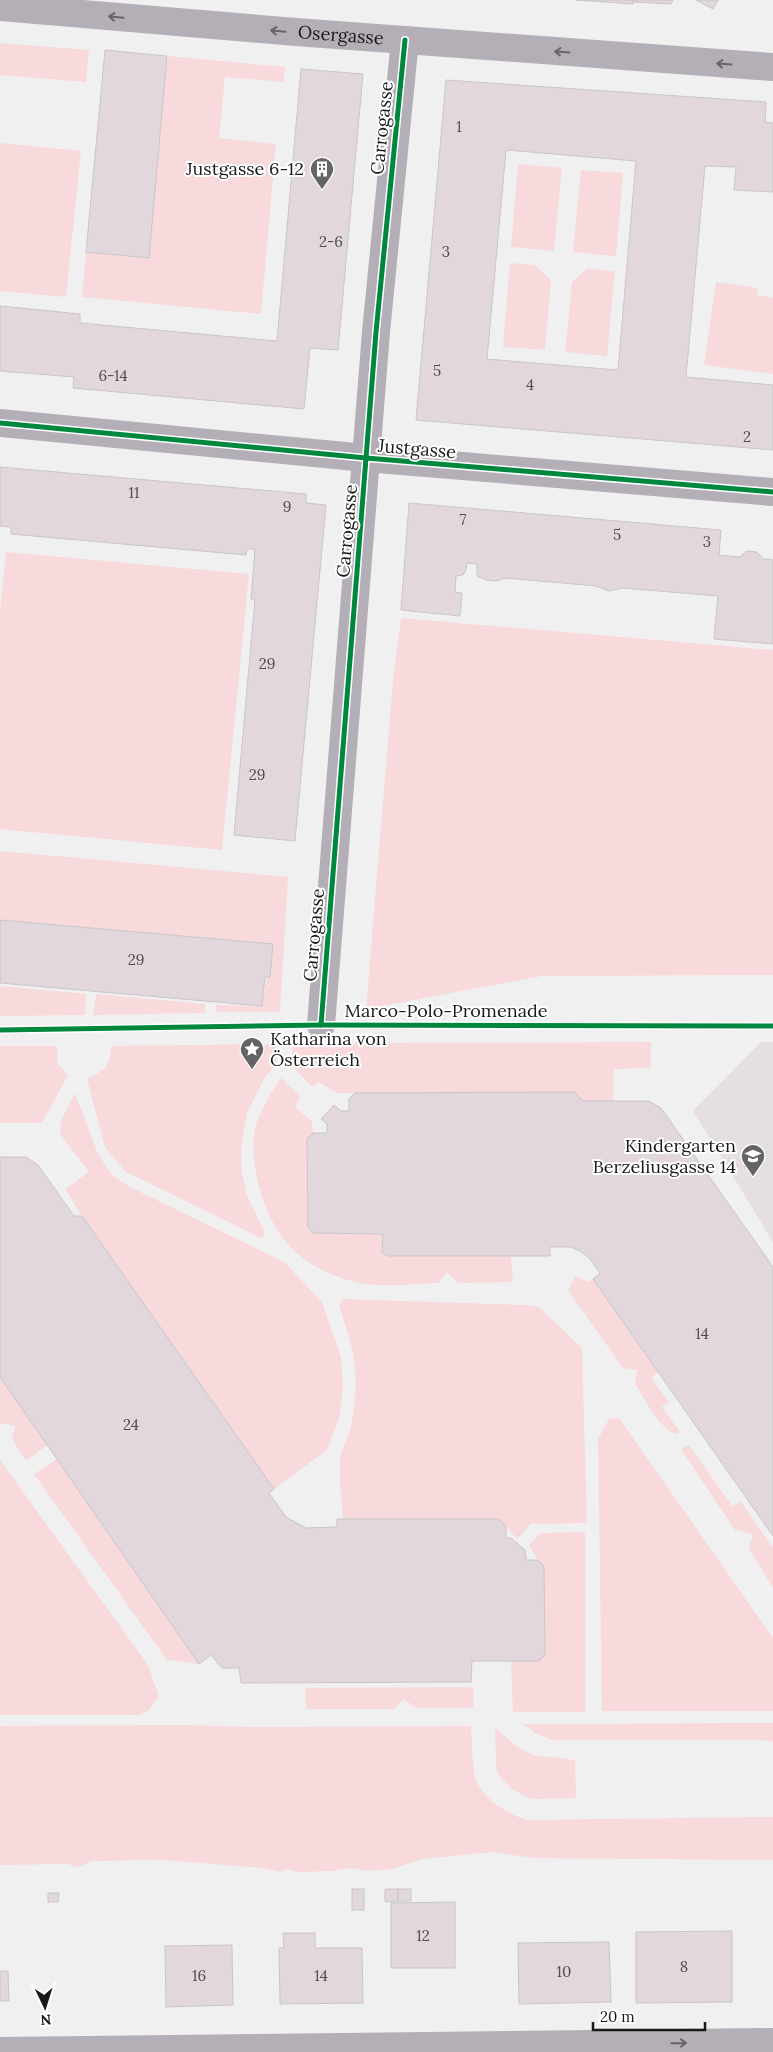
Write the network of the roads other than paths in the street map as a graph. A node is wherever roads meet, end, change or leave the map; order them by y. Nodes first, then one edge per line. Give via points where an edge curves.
1 (0, 7) edge
2 (405, 40) junction
3 (771, 63) edge
4 (0, 423) edge
5 (366, 458) junction
6 (773, 492) edge
7 (321, 1025) dead end
8 (773, 2042) edge
9 (0, 2051) edge

2 -> 1 street, Osergasse
3 -> 2 street, Osergasse
2 - 5 street, Carrogasse
4 - 5 street, Justgasse
5 - 6 street, Justgasse
5 - 7 street, Carrogasse
9 -> 8 street

